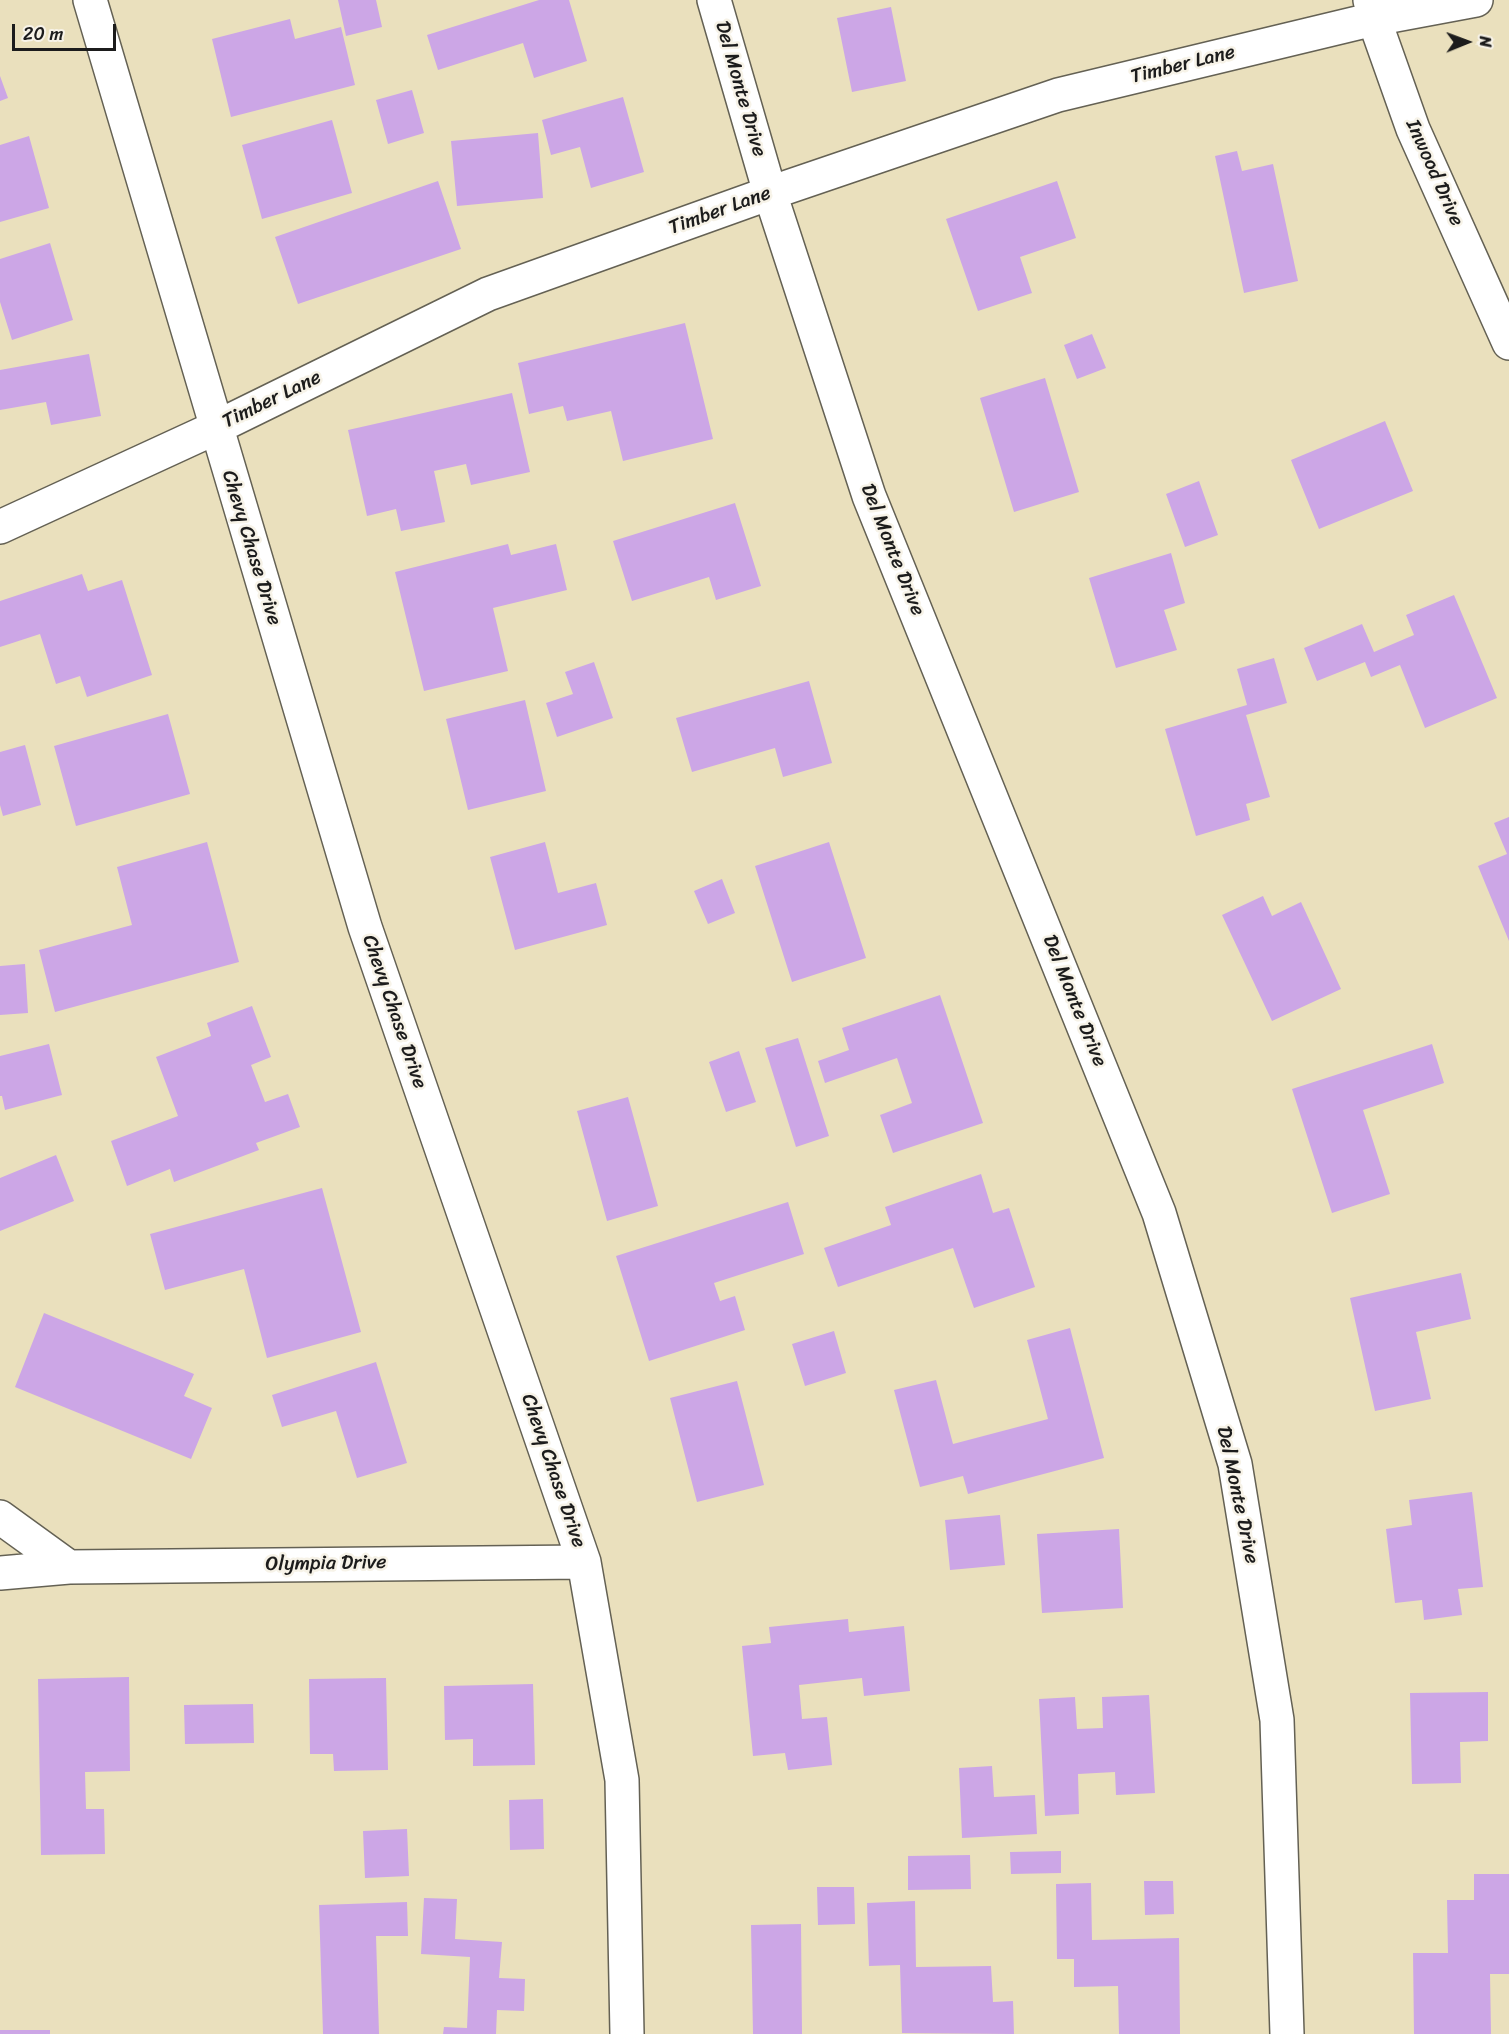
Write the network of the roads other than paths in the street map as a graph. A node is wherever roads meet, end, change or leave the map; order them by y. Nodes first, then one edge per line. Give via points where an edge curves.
1 (90, 0) edge
2 (714, 0) edge
3 (1476, 0) edge
4 (1372, 9) edge
5 (770, 193) junction
6 (1509, 343) edge
7 (215, 428) junction
8 (0, 527) edge
9 (0, 1517) edge
10 (584, 1562) junction
11 (69, 1567) junction
12 (0, 1573) edge
13 (627, 2034) edge
14 (1287, 2034) edge

1 - 7 street, Chevy Chase Drive
2 - 5 street, Del Monte Drive
3 - 4 street, Timber Lane
4 - 5 street, Timber Lane via 1058,95
4 - 6 street, Inwood Drive via 1413,129
5 - 7 street, Timber Lane via 488,294
5 - 14 street, Del Monte Drive via 869,496 1159,1213 1235,1464 1277,1720
7 - 8 street, Timber Lane
7 - 10 street, Chevy Chase Drive via 365,927
9 - 11 street
10 - 11 street, Olympia Drive
10 - 13 street, Chevy Chase Drive via 621,1780
11 - 12 street, Olympia Drive

